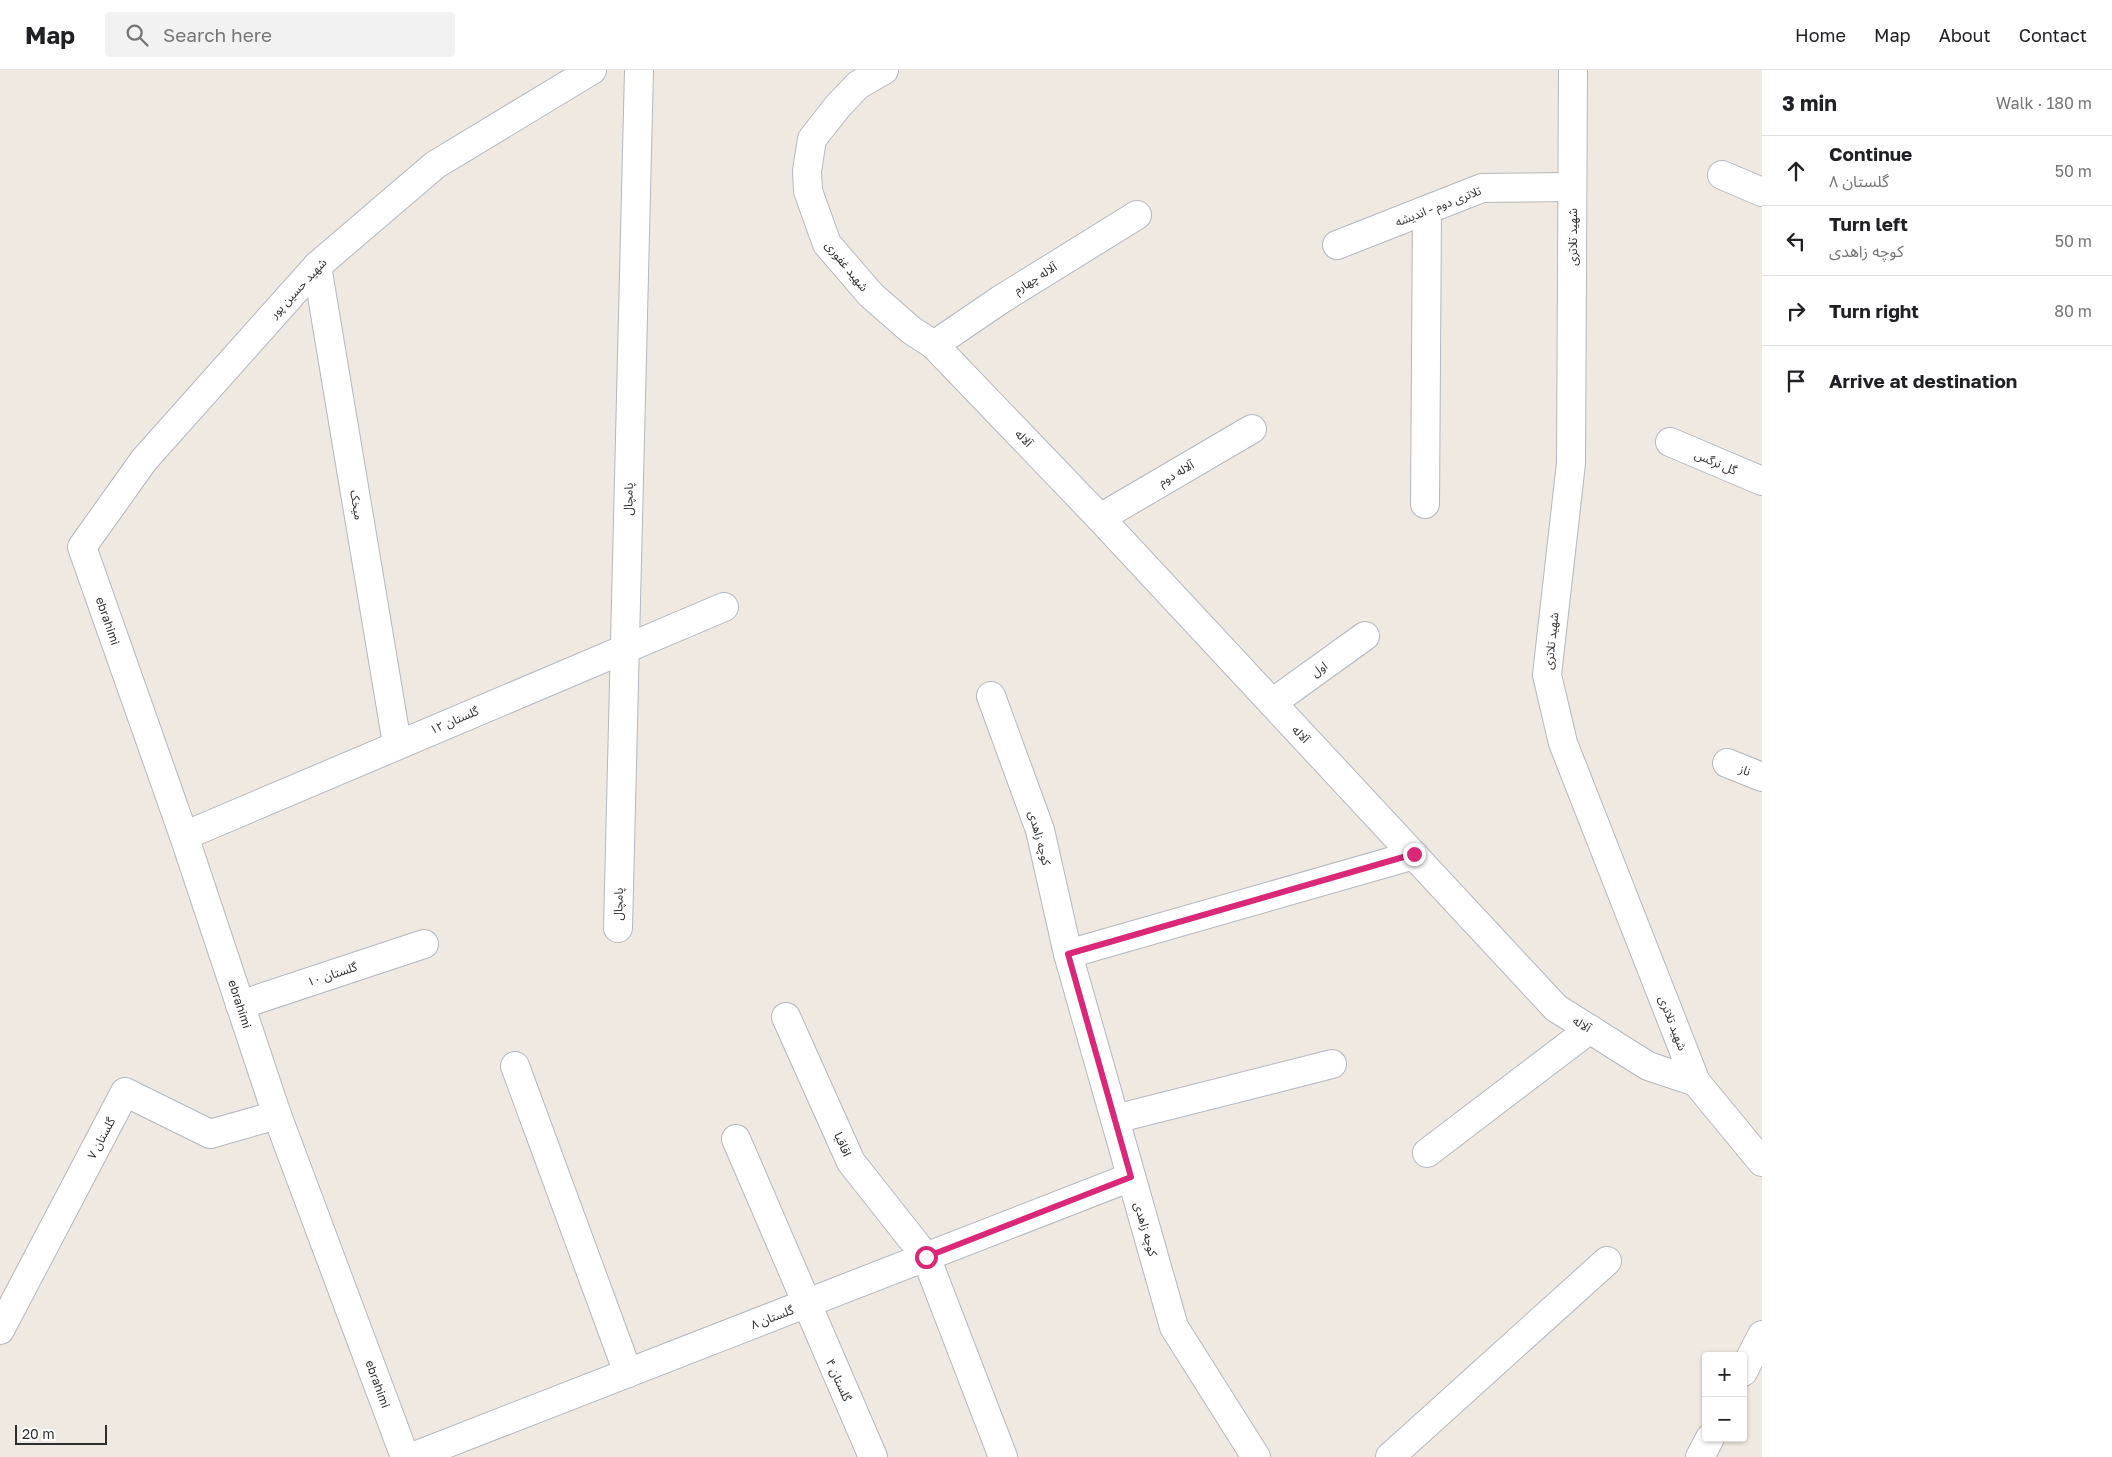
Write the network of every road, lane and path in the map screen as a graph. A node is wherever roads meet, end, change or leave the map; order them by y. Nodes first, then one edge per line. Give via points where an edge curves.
1 (592, 70) edge
2 (639, 70) edge
3 (884, 70) edge
4 (1573, 70) edge
5 (1722, 175) dead end
6 (1572, 187) junction
7 (1762, 192) edge
8 (1427, 210) junction
9 (1137, 214) dead end
10 (1337, 246) dead end
11 (317, 266) junction
12 (934, 345) junction
13 (1252, 429) dead end
14 (1670, 442) dead end
15 (1762, 481) edge
16 (1425, 504) dead end
17 (1100, 518) junction
18 (82, 547) joint
19 (724, 607) dead end
20 (1365, 636) dead end
21 (624, 649) junction
22 (991, 696) dead end
23 (1272, 703) junction
24 (397, 744) junction
25 (1727, 763) dead end
26 (1762, 776) edge
27 (184, 836) junction
28 (1414, 854) junction
29 (618, 928) dead end
30 (424, 944) dead end
31 (1068, 954) junction
32 (240, 1005) junction
33 (786, 1016) dead end
34 (1590, 1029) junction
35 (1332, 1064) dead end
36 (515, 1066) dead end
37 (1696, 1082) junction
38 (277, 1115) junction
39 (1114, 1119) junction
40 (736, 1139) dead end
41 (1427, 1153) dead end
42 (1762, 1162) edge
43 (1131, 1177) junction
44 (926, 1257) junction
45 (1607, 1261) dead end
46 (806, 1304) junction
47 (0, 1330) edge
48 (1762, 1335) edge
49 (1747, 1364) edge
50 (628, 1373) junction
51 (1708, 1442) edge
52 (405, 1457) edge
53 (412, 1457) edge
54 (873, 1457) edge
55 (1003, 1457) edge
56 (1256, 1457) edge
57 (1390, 1457) edge
58 (1700, 1457) edge

1 - 11 street, شهید حسین پور via 435,165
2 - 21 street, پامچال
3 - 12 street, شهید غفوری via 858,85 812,139 807,171 808,191 827,244 871,295 911,330
4 - 6 street, شهید تلاتری
5 - 7 street
6 - 8 street, تلاتری دوم - اندیشه via 1482,188
6 - 37 street, شهید تلاتری via 1571,463 1547,676 1563,743
8 - 10 street, تلاتری دوم - اندیشه
8 - 16 street
9 - 12 street, آلاله چهارم
11 - 18 street, شهید حسین پور via 144,460
11 - 24 street, میخک
12 - 17 street, آلاله
13 - 17 street, آلاله دوم
14 - 15 street, گل نرگس
17 - 23 street, آلاله
18 - 27 street, ebrahimi
19 - 21 street, گلستان ۱۲
20 - 23 street, اول
21 - 24 street, گلستان ۱۲
21 - 29 street, پامچال
22 - 31 street, کوچه زاهدی via 1040,830
23 - 28 street, آلاله
24 - 27 street, گلستان ۱۲
25 - 26 street, ناز
27 - 32 street, ebrahimi
28 - 31 street
28 - 34 street, آلاله via 1556,1008
30 - 32 street, گلستان ۱۰
31 - 39 street, کوچه زاهدی
32 - 38 street, ebrahimi
33 - 44 street, اقاقیا via 851,1162
34 - 37 street, آلاله via 1648,1066
34 - 41 street
35 - 39 street
36 - 50 street
37 - 42 street, شهید تلاتری
38 - 47 street, گلستان ۷ via 210,1134 125,1092
38 - 52 street, ebrahimi
39 - 43 street, کوچه زاهدی
40 - 46 street, گلستان ۴
43 - 44 street, گلستان ۸
43 - 56 street, کوچه زاهدی via 1174,1327
44 - 46 street, گلستان ۸
44 - 55 street, اقاقیا
45 - 57 street
46 - 50 street, گلستان ۸
46 - 54 street, گلستان ۴
48 - 49 street
50 - 53 street, گلستان ۸
51 - 58 street

